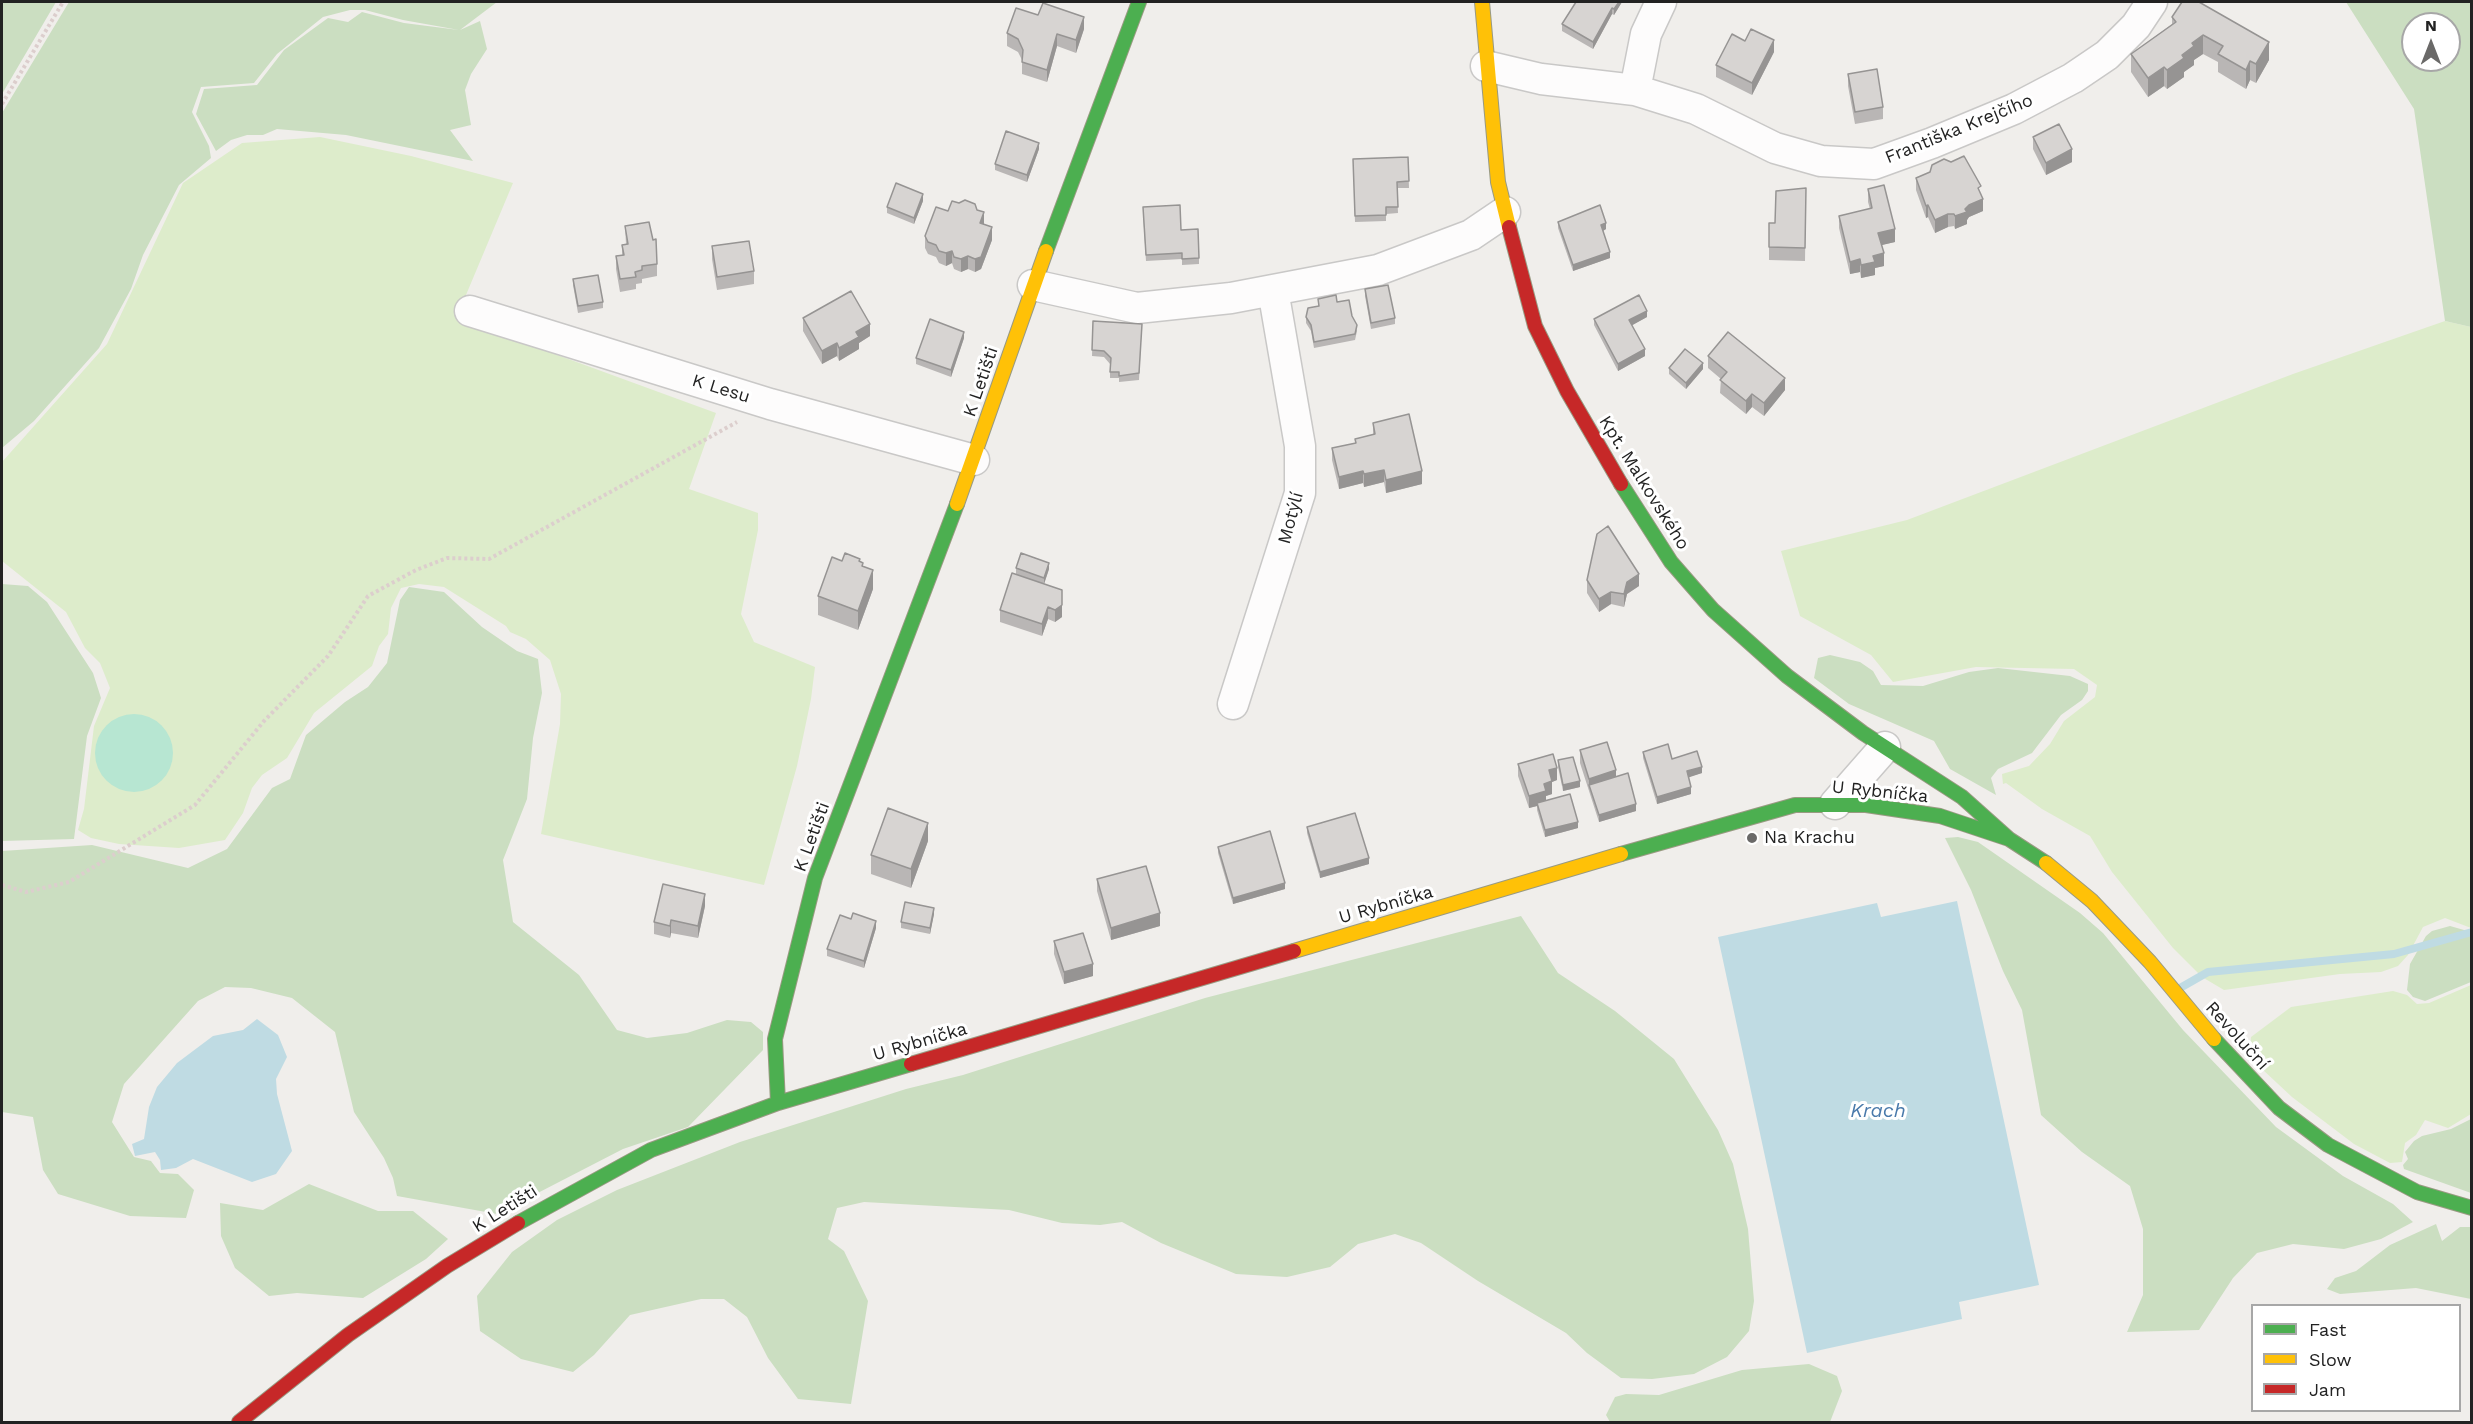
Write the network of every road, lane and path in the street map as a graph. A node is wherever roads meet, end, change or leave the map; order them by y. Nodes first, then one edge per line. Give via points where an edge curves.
1 (63, 2) edge
2 (1138, 2) edge
3 (1482, 2) edge
4 (1661, 2) edge
5 (2152, 2) edge
6 (1486, 66) junction
7 (1635, 90) junction
8 (2, 104) edge
9 (1505, 212) junction
10 (1033, 285) junction
11 (1273, 290) junction
12 (470, 311) dead end
13 (770, 404) junction
14 (974, 460) junction
15 (1233, 704) dead end
16 (1886, 747) junction
17 (1835, 804) junction
18 (2009, 839) junction
19 (2, 885) edge
20 (778, 1104) junction
21 (2472, 1208) edge
22 (239, 1422) edge

1 - 8 path
2 - 10 street, K Letišti
3 - 6 street, Kpt. Malkovského
4 - 7 street via 1646,34
5 - 7 street, Františka Krejčího via 2136,26 2107,55 2073,78 2014,109 1874,164 1821,161 1775,148 1696,109
6 - 7 street, Františka Krejčího via 1540,80
6 - 9 street, Kpt. Malkovského via 1498,182
9 - 11 street via 1471,235 1378,270
9 - 16 street, Kpt. Malkovského via 1535,326 1605,457 1671,562 1713,610 1787,676
10 - 11 street via 1137,308
10 - 14 street, K Letišti
11 - 15 street, Motýlí via 1300,446 1300,494
12 - 13 street, K Lesu
13 - 14 street, K Lesu
13 - 19 path via 489,559 447,558 368,596 328,656 264,721 195,805 69,882 26,892
14 - 20 street, K Letišti via 815,878 776,1039
16 - 17 street
16 - 18 street, Kpt. Malkovského via 1962,797
17 - 18 street, U Rybníčka via 1940,816
17 - 20 street, U Rybníčka via 1795,806 1749,816
18 - 21 street, Revoluční via 2044,861 2092,902 2279,1108 2328,1145 2373,1171 2417,1192
20 - 22 street, K Letišti via 651,1150 552,1202 447,1266 348,1335

